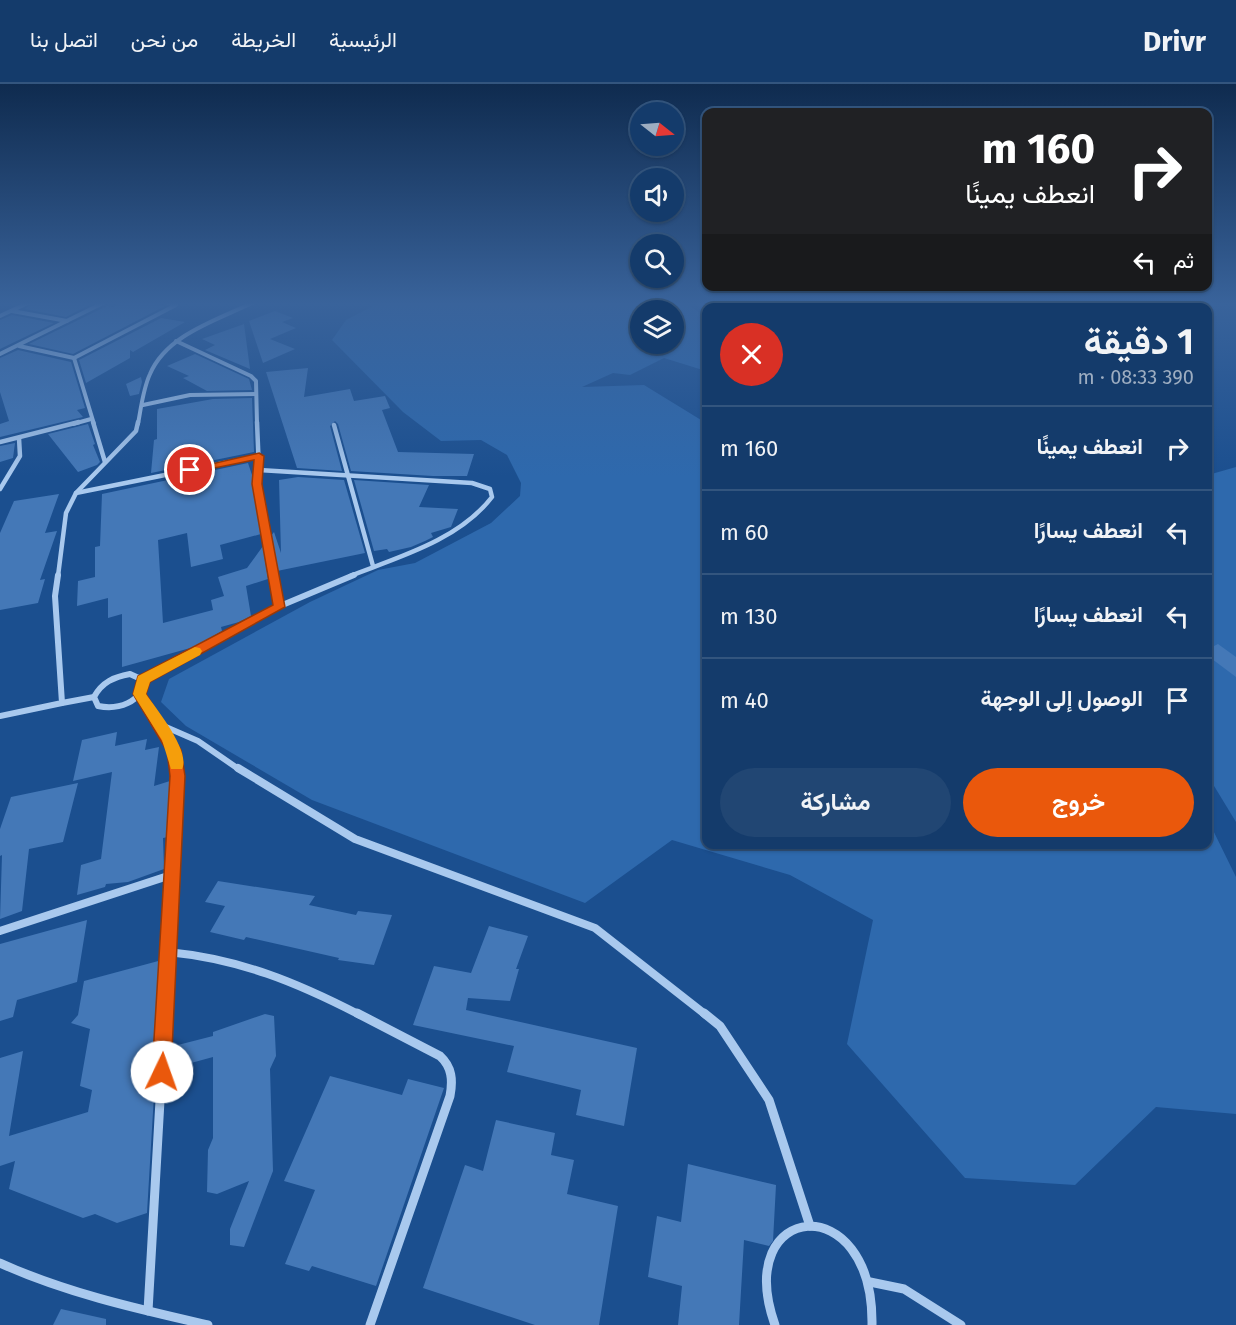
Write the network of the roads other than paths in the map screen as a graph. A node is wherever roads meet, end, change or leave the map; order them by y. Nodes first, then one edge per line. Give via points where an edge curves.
1 (75, 360) edge
2 (157, 360) edge
3 (217, 360) edge
4 (256, 394) junction
5 (143, 405) junction
6 (91, 419) junction
7 (334, 425) dead end
8 (19, 438) junction
9 (0, 442) edge
10 (259, 456) junction
11 (105, 462) junction
12 (259, 470) junction
13 (347, 475) junction
14 (0, 489) edge
15 (76, 493) junction
16 (373, 566) junction
17 (279, 607) junction
18 (143, 680) junction
19 (140, 694) junction
20 (94, 697) junction
21 (62, 703) junction
22 (0, 716) edge
23 (159, 724) junction
24 (171, 875) junction
25 (0, 931) edge
26 (168, 952) junction
27 (810, 1226) junction
28 (0, 1263) edge
29 (870, 1282) junction
30 (148, 1311) junction
31 (208, 1325) edge
32 (370, 1325) edge
33 (775, 1325) edge
34 (872, 1325) edge
35 (961, 1325) edge

1 - 6 street
2 - 5 street via 148,375
3 - 4 street via 251,376 256,381
4 - 5 street via 200,394
4 - 10 street
5 - 11 street via 136,430
6 - 8 street
6 - 11 street
7 - 13 street
8 - 9 street
8 - 14 street via 20,456
10 - 12 street
10 - 15 street
11 - 15 street
12 - 13 street
12 - 17 street via 257,484
13 - 16 street
13 - 16 street via 472,483 490,489 489,503 471,520 413,551
15 - 21 street via 66,513 55,596
16 - 17 street
17 - 18 street
18 - 19 street
18 - 20 street via 121,675 103,684
19 - 20 street via 127,704 111,708 98,706
19 - 23 street
20 - 21 street
21 - 22 street
23 - 24 street via 174,750 178,776
23 - 27 street via 198,741 356,839 595,928 720,1026 769,1100
24 - 25 street
24 - 26 street
26 - 30 street
26 - 32 street via 227,959 284,978 434,1052 450,1068 450,1096
27 - 29 street via 828,1230 845,1241 860,1259
27 - 33 street via 795,1229 772,1252 765,1291
28 - 30 street via 33,1278
29 - 34 street
29 - 35 street via 904,1289
30 - 31 street

